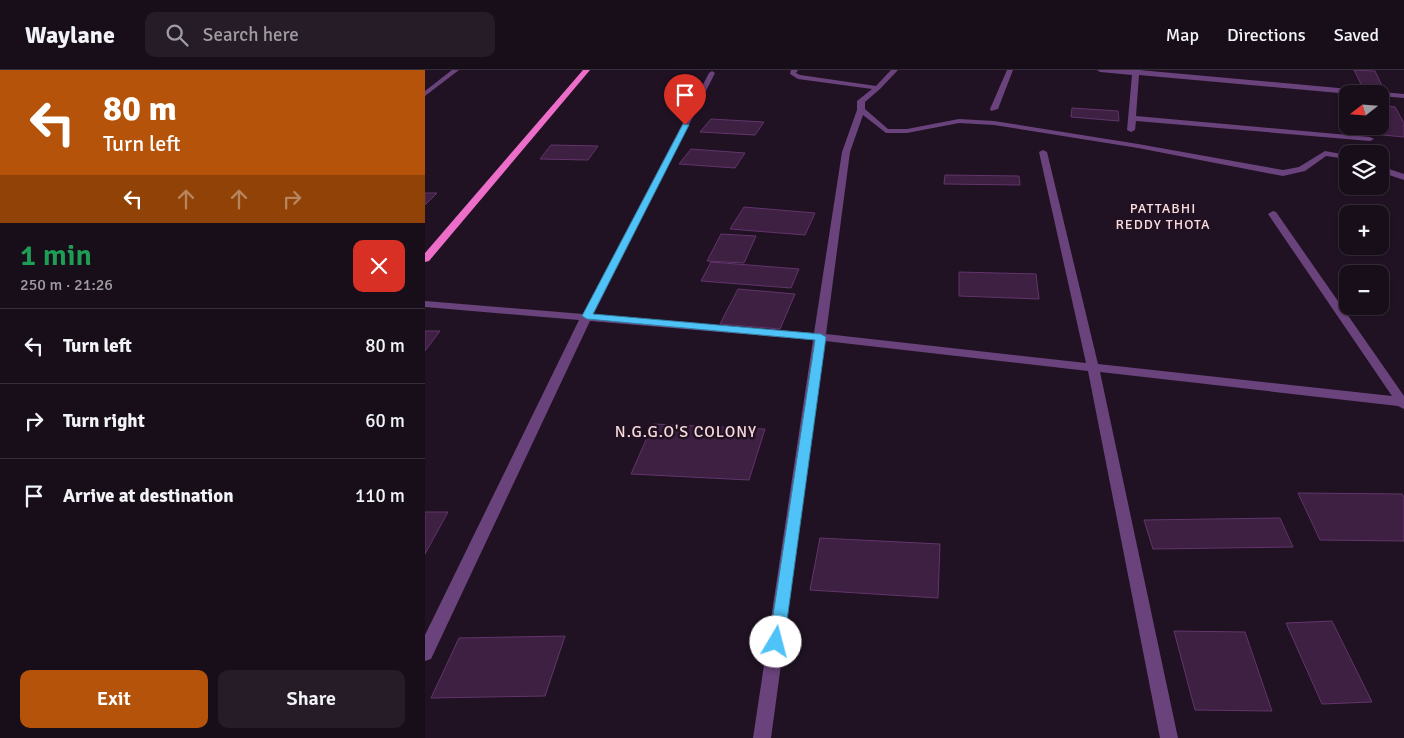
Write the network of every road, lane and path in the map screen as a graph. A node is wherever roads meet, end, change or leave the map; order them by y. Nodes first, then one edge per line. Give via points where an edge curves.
1 (456, 70) edge
2 (587, 70) edge
3 (795, 70) edge
4 (895, 70) edge
5 (1010, 70) edge
6 (1100, 70) edge
7 (1137, 72) edge
8 (712, 73) dead end
9 (878, 88) junction
10 (1339, 90) edge
11 (425, 94) edge
12 (1389, 95) edge
13 (1404, 96) edge
14 (995, 109) dead end
15 (861, 110) junction
16 (1132, 118) junction
17 (1131, 130) dead end
18 (1370, 139) dead end
19 (1043, 152) dead end
20 (1339, 156) edge
21 (1389, 172) edge
22 (1404, 177) edge
23 (1273, 214) dead end
24 (425, 259) edge
25 (425, 304) edge
26 (587, 316) junction
27 (821, 337) junction
28 (1093, 366) junction
29 (1403, 403) edge
30 (425, 653) edge
31 (762, 738) edge
32 (1169, 738) edge

1 - 11 street
2 - 24 main road
3 - 9 street via 792,73 797,77
4 - 9 street
5 - 14 street
6 - 7 street
7 - 10 street
7 - 16 street
8 - 26 street
9 - 15 street via 861,101
12 - 13 street
15 - 20 street via 886,131 907,131 959,121 993,123 1283,173 1302,169 1325,153
15 - 27 street via 846,152
16 - 17 street
16 - 18 street
19 - 28 street
21 - 22 street
23 - 29 street
25 - 26 street
26 - 27 street
26 - 30 street
27 - 28 street
27 - 31 street
28 - 29 street
28 - 32 street

